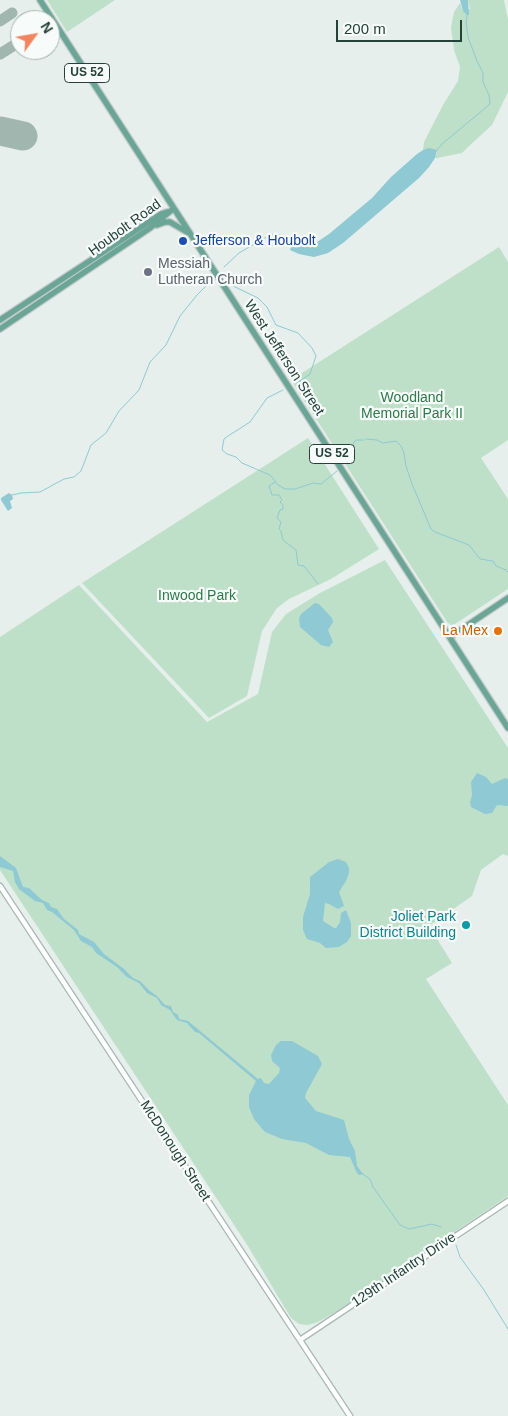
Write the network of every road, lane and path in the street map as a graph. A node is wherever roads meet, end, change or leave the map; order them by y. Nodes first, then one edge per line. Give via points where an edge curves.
1 (40, 0) edge
2 (173, 209) junction
3 (150, 228) junction
4 (189, 233) junction
5 (0, 320) edge
6 (0, 329) edge
7 (508, 598) edge
8 (450, 637) junction
9 (508, 728) edge
10 (0, 886) edge
11 (508, 1201) edge
12 (300, 1340) junction
13 (350, 1416) edge

1 - 2 main road, West Jefferson Street / US 52
2 - 3 main road, Houbolt Road
2 - 4 main road, West Jefferson Street / US 52
2 - 5 main road, Houbolt Road
3 - 4 main road via 170,222
3 - 6 main road, Houbolt Road
4 - 8 main road, West Jefferson Street / US 52
7 - 8 main road
8 - 9 main road, West Jefferson Street / US 52
10 - 12 street, McDonough Street
11 - 12 street, 129th Infantry Drive
12 - 13 street, McDonough Street

